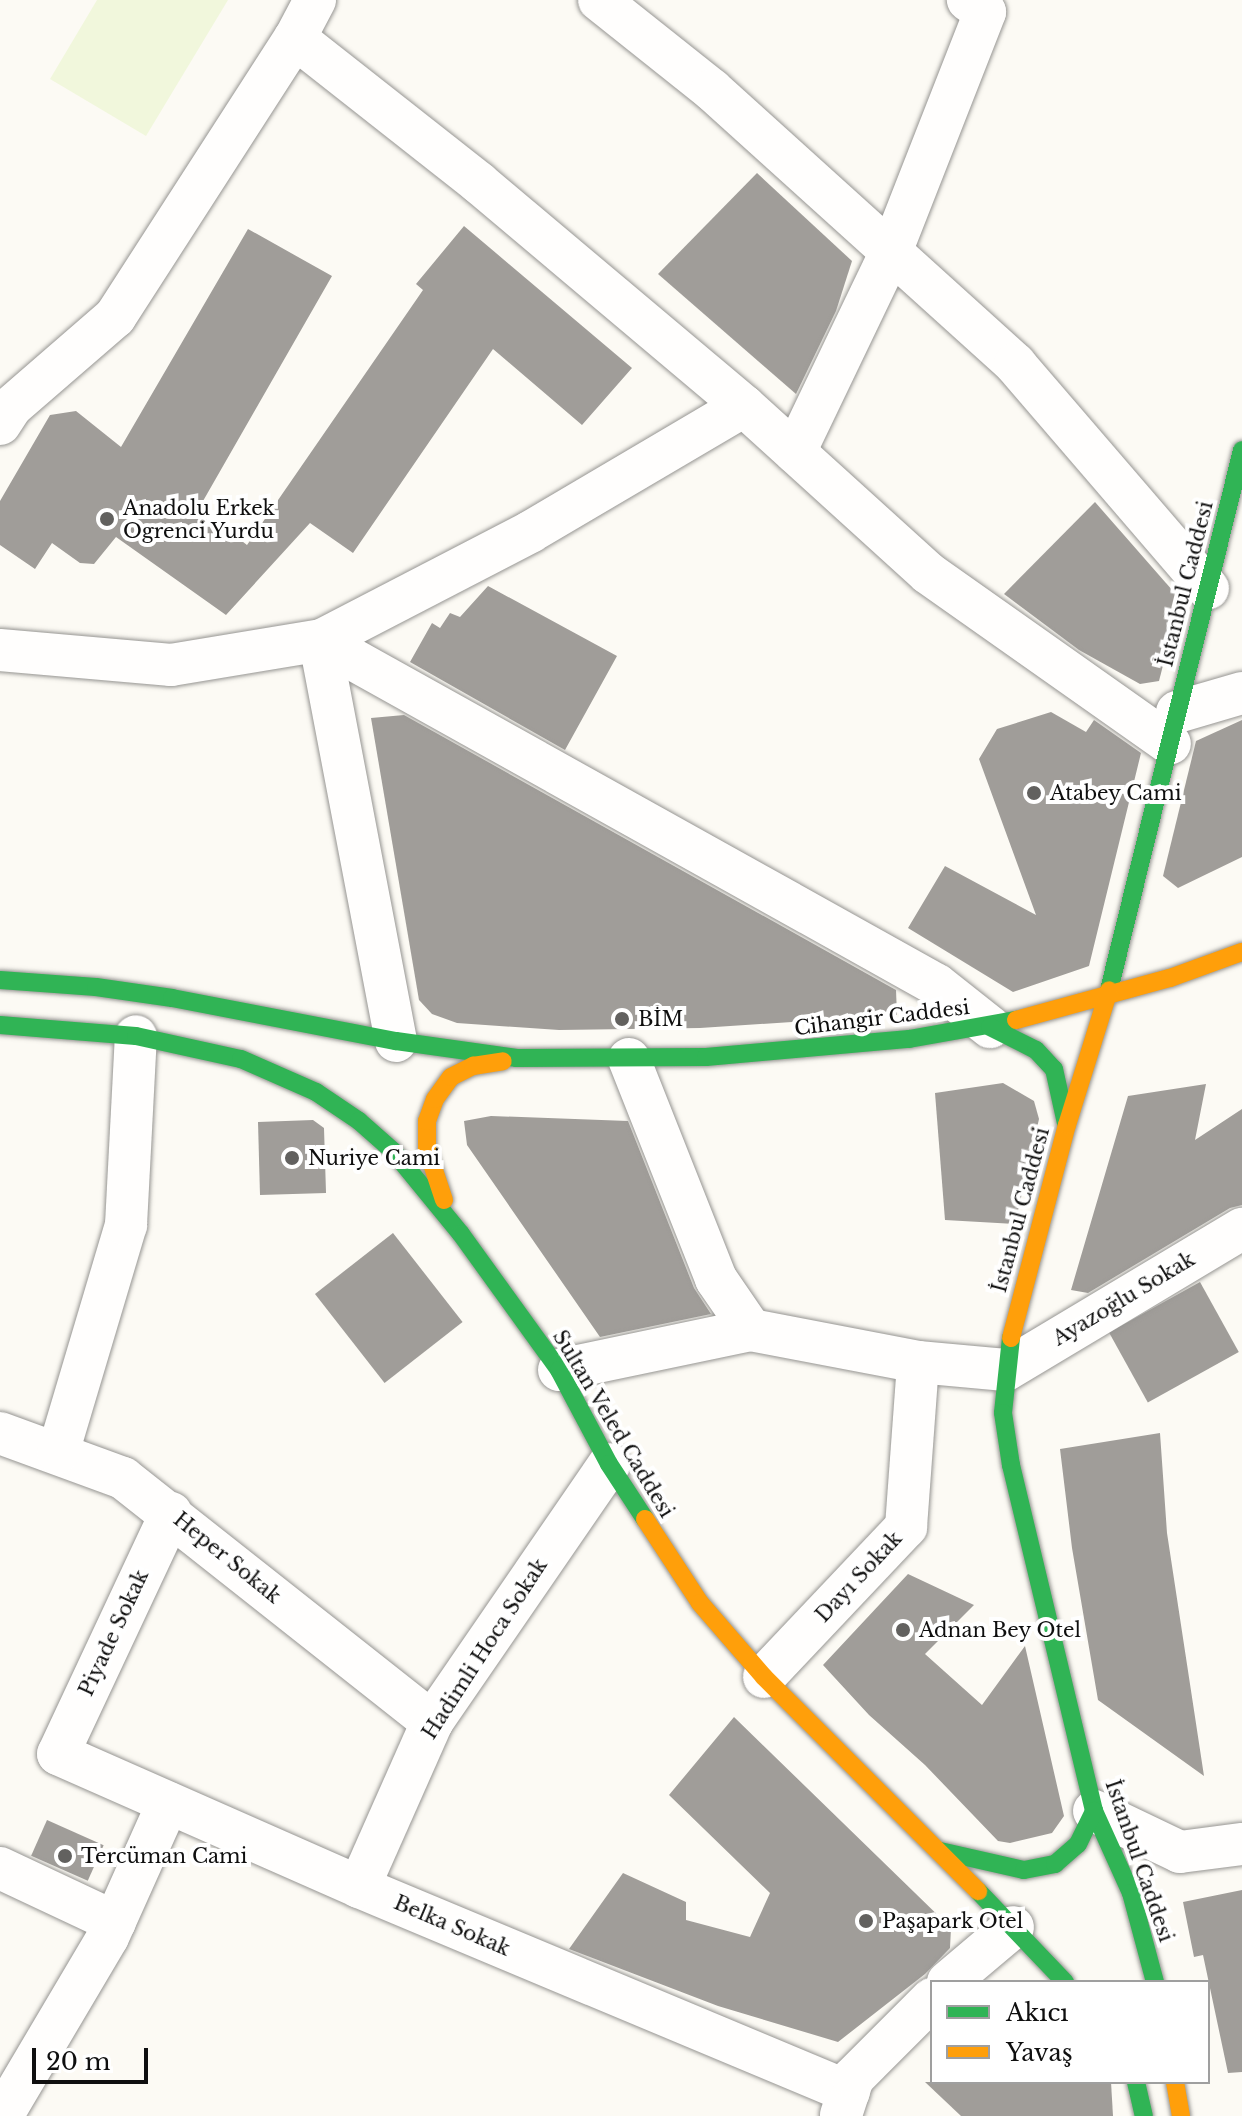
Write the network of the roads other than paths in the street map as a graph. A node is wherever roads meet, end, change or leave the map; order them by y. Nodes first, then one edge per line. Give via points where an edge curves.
1 (315, 0) edge
2 (599, 0) edge
3 (981, 4) edge
4 (295, 38) junction
5 (891, 252) junction
6 (744, 406) junction
7 (0, 424) edge
8 (1242, 450) edge
9 (795, 452) junction
10 (1208, 588) junction
11 (320, 641) junction
12 (0, 650) edge
13 (1242, 693) edge
14 (1174, 728) junction
15 (1242, 952) edge
16 (0, 980) edge
17 (1107, 997) junction
18 (0, 1025) edge
19 (990, 1027) junction
20 (136, 1036) junction
21 (396, 1041) junction
22 (517, 1058) junction
23 (629, 1059) junction
24 (1067, 1125) junction
25 (461, 1234) junction
26 (1238, 1239) edge
27 (751, 1330) junction
28 (918, 1362) junction
29 (559, 1370) junction
30 (1006, 1370) junction
31 (0, 1433) edge
32 (58, 1453) junction
33 (609, 1464) junction
34 (171, 1513) junction
35 (764, 1677) junction
36 (432, 1722) junction
37 (58, 1754) joint
38 (168, 1803) junction
39 (1094, 1811) junction
40 (1242, 1844) edge
41 (940, 1851) junction
42 (0, 1868) edge
43 (359, 1887) junction
44 (115, 1922) junction
45 (1013, 1927) junction
46 (950, 1980) edge
47 (1063, 1980) edge
48 (1154, 1980) edge
49 (930, 2001) edge
50 (1136, 2084) edge
51 (1175, 2084) edge
52 (845, 2104) edge
53 (1142, 2110) edge
54 (2, 2116) edge
55 (1181, 2116) edge

1 - 4 street
2 - 5 street via 712,90
3 - 5 street
4 - 6 street via 479,183
4 - 7 street via 115,317 11,407
5 - 9 street
5 - 10 street via 1015,364
6 - 9 street
6 - 11 street via 530,532
8 - 10 main road, İstanbul Caddesi
9 - 14 street via 928,573
10 - 14 main road, İstanbul Caddesi
11 - 12 street via 171,665
11 - 19 street via 937,985
11 - 21 street
13 - 14 street
14 - 17 main road, İstanbul Caddesi
15 - 17 main road, Cihangir Caddesi
16 - 21 main road via 172,998
17 - 19 main road, Cihangir Caddesi
17 - 24 main road, İstanbul Caddesi
18 - 20 main road, Sultan Veled Caddesi
19 - 23 main road, Cihangir Caddesi via 769,1054
19 - 24 main road via 1036,1050 1054,1069
20 - 25 main road, Sultan Veled Caddesi via 241,1059 316,1092 393,1151
20 - 32 street via 126,1225
21 - 22 main road
22 - 23 main road, Cihangir Caddesi
22 - 25 main road via 473,1066 451,1077 427,1121 433,1170
23 - 27 street via 716,1279
24 - 30 main road, İstanbul Caddesi
25 - 29 main road, Sultan Veled Caddesi
26 - 30 street, Ayazoğlu Sokak
27 - 28 street
27 - 29 street
28 - 30 street
28 - 35 street, Dayı Sokak via 906,1527
29 - 33 main road, Sultan Veled Caddesi
30 - 39 main road, İstanbul Caddesi via 1003,1413 1011,1465
31 - 32 street, Heper Sokak
32 - 34 street, Heper Sokak via 123,1478
33 - 35 main road, Sultan Veled Caddesi via 700,1603
33 - 36 street, Hadimli Hoca Sokak
34 - 36 street, Heper Sokak
34 - 37 street, Piyade Sokak
35 - 41 main road, Sultan Veled Caddesi
36 - 43 street, Hadimli Hoca Sokak
37 - 38 street, Belka Sokak
38 - 43 street, Belka Sokak
38 - 44 street
39 - 40 street via 1180,1852
39 - 41 main road via 1078,1844 1055,1864 1024,1870
39 - 48 main road, İstanbul Caddesi via 1131,1893
41 - 45 main road, Sultan Veled Caddesi
42 - 44 street
43 - 52 street, Belka Sokak
44 - 54 street
45 - 46 street
45 - 47 main road, Sultan Veled Caddesi
49 - 52 street via 853,2078
50 - 53 main road
51 - 55 main road

